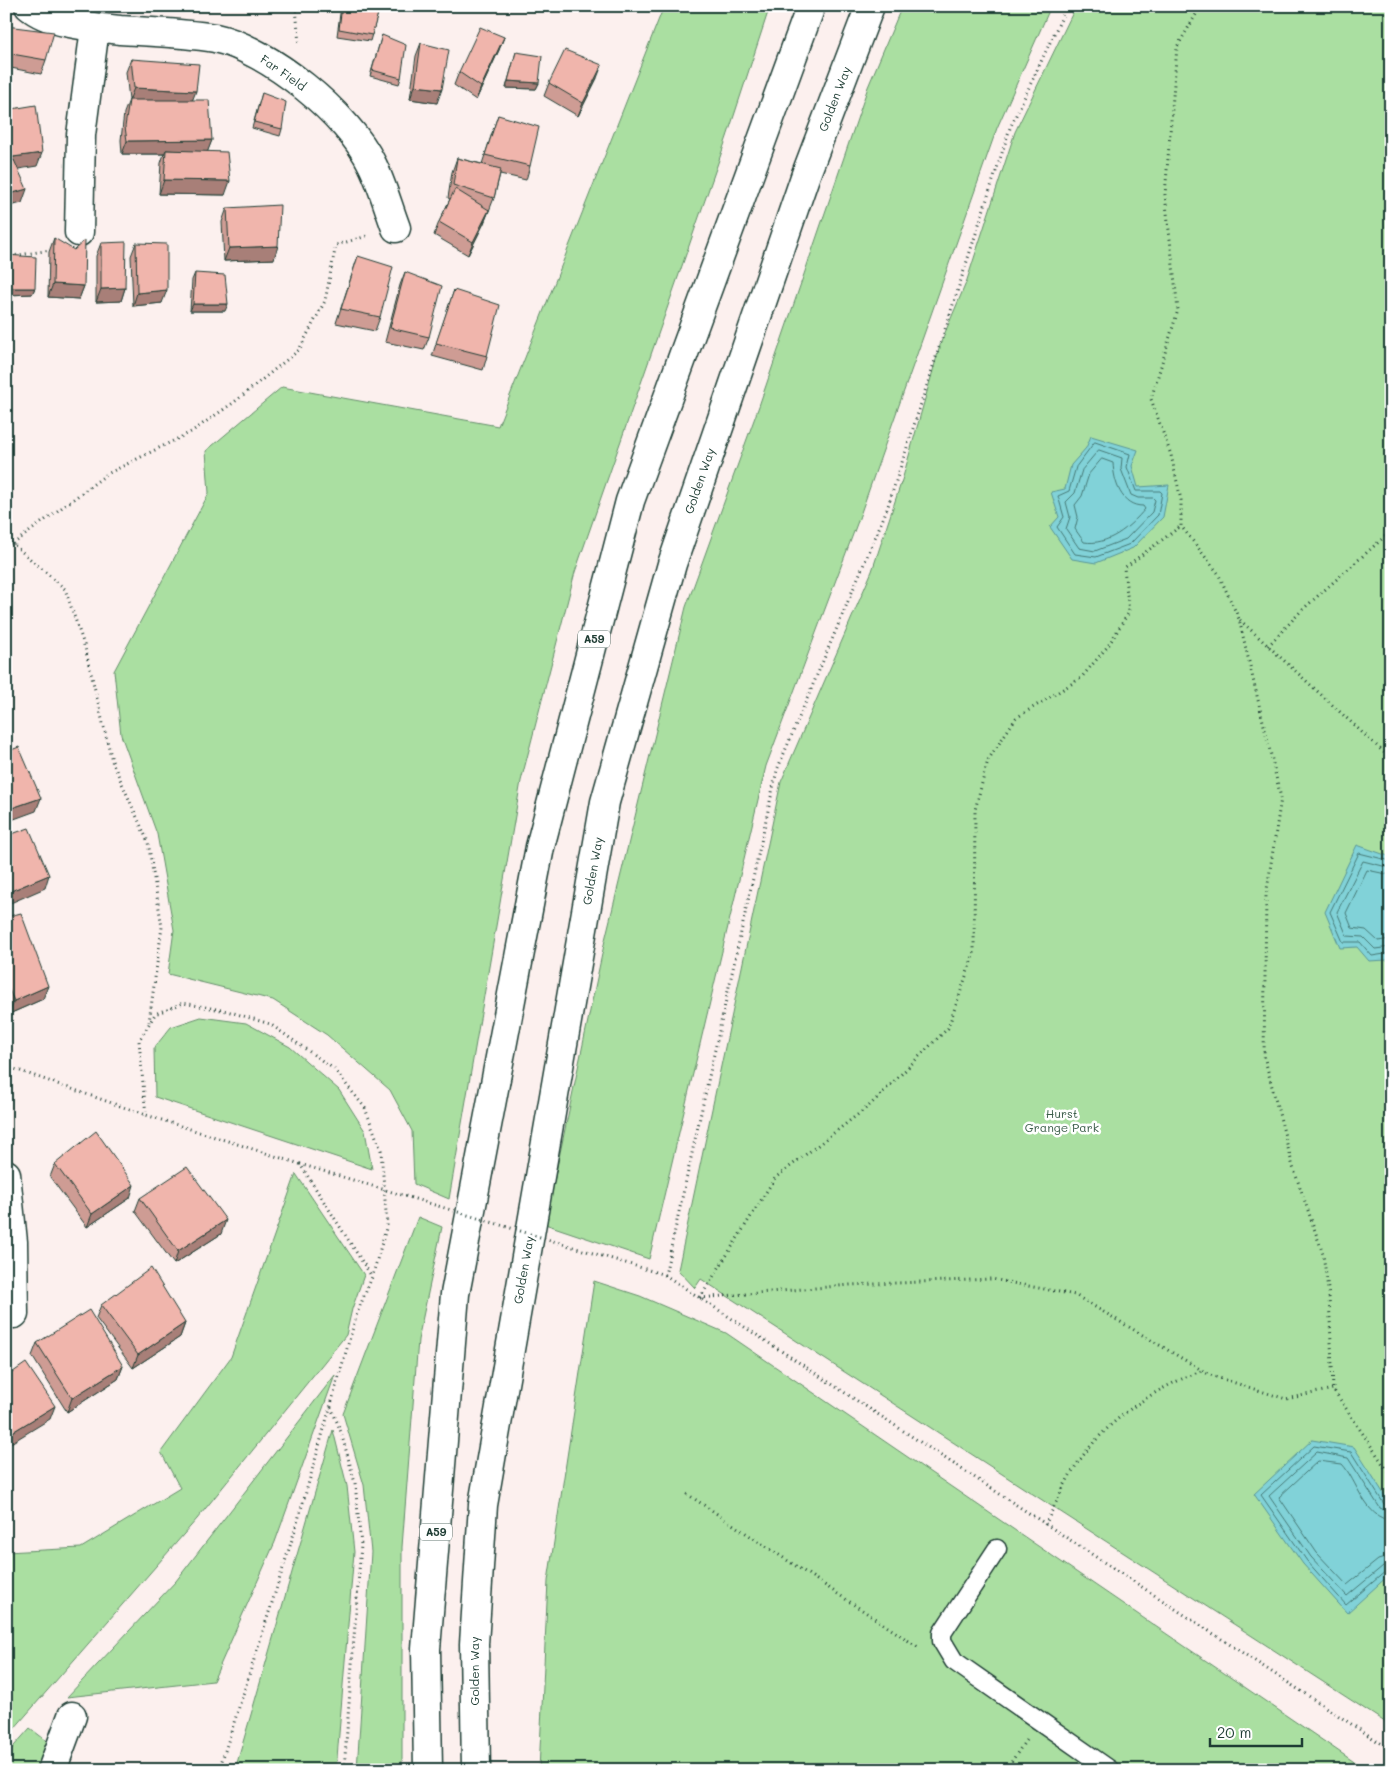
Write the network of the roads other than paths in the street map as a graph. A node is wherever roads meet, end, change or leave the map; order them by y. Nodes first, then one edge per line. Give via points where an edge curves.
1 (29, 6) edge
2 (812, 6) edge
3 (870, 6) edge
4 (95, 28) junction
5 (396, 228) road end
6 (79, 232) road end
7 (6, 1174) edge
8 (14, 1314) dead end
9 (997, 1549) dead end
10 (72, 1716) dead end
11 (52, 1770) edge
12 (428, 1770) edge
13 (476, 1770) edge
14 (1110, 1770) edge

1 - 4 main road, Far Field via 45,17
2 - 12 main road, A59 via 630,501 540,847 455,1294 426,1649
3 - 13 main road, Golden Way via 806,174 672,564 605,802 484,1505 474,1644
4 - 5 main road, Far Field via 217,39 254,52 275,65 322,101 346,126 372,163
4 - 6 main road via 81,135
7 - 8 main road via 13,1242
9 - 14 lane via 942,1633 946,1650 954,1661
10 - 11 main road

